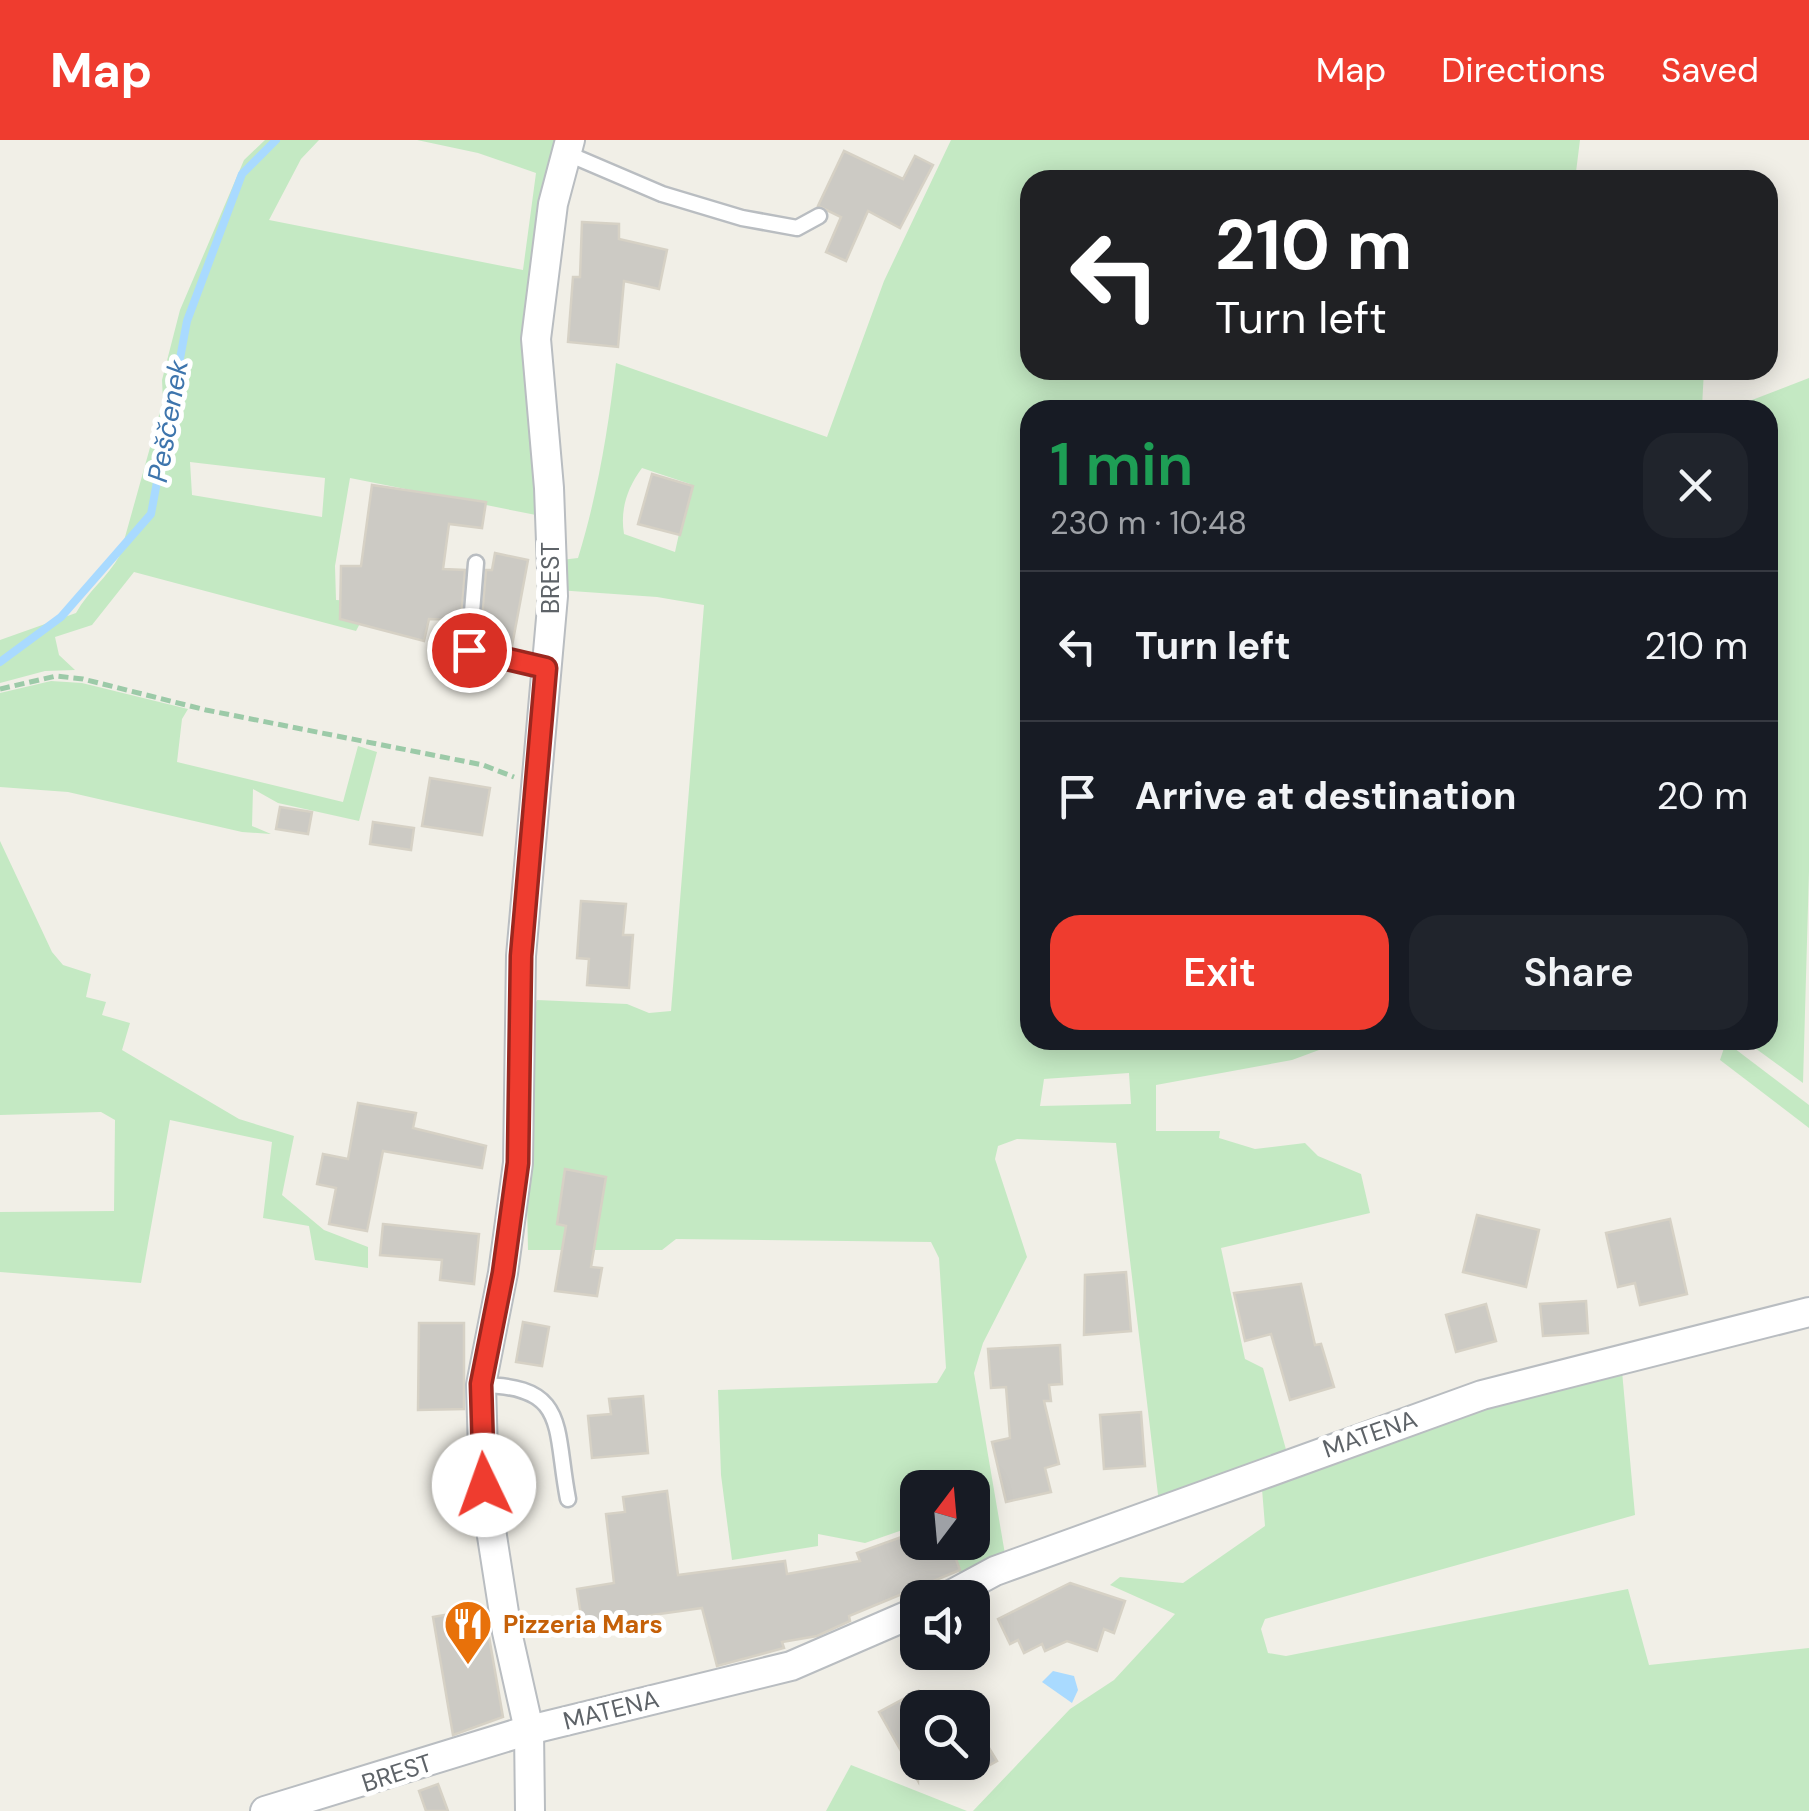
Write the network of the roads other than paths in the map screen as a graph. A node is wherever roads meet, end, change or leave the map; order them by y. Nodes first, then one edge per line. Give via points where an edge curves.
1 (568, 146) edge
2 (819, 216) dead end
3 (476, 562) dead end
4 (546, 668) junction
5 (1809, 1312) edge
6 (481, 1384) junction
7 (568, 1499) dead end
8 (981, 1580) edge
9 (900, 1619) edge
10 (529, 1730) junction
11 (264, 1811) edge
12 (530, 1811) edge

1 - 2 lane via 662,194 742,218 797,228
1 - 4 street, BREST via 553,204 536,339 552,564
3 - 4 lane via 469,650
4 - 6 street, BREST via 521,956 518,1163
5 - 8 street, MATENA via 1482,1395
6 - 7 lane via 524,1389 550,1405
6 - 10 street, BREST via 484,1485
9 - 10 street, MATENA via 791,1666
10 - 11 street, BREST
10 - 12 street, BREST

